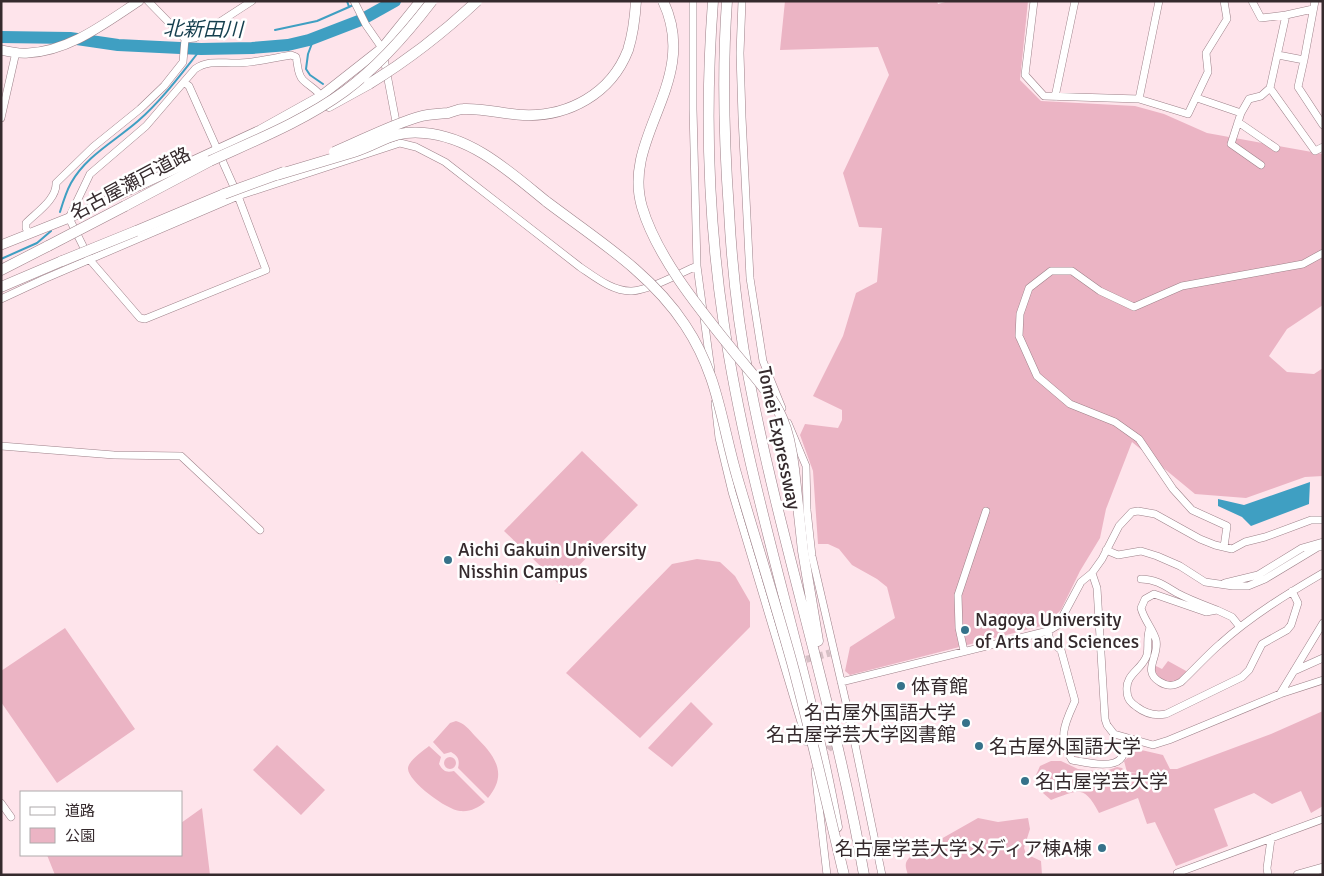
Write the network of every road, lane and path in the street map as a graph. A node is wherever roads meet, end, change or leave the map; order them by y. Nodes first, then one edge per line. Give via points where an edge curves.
1 (139, 1) edge
2 (148, 1) edge
3 (252, 1) edge
4 (354, 1) edge
5 (420, 1) edge
6 (432, 1) edge
7 (477, 1) edge
8 (636, 1) edge
9 (663, 1) edge
10 (693, 1) edge
11 (713, 1) edge
12 (728, 1) edge
13 (742, 1) edge
14 (1034, 1) edge
15 (1075, 1) edge
16 (1159, 1) edge
17 (1224, 1) edge
18 (1252, 1) edge
19 (1314, 5) edge
20 (1286, 15) junction
21 (185, 41) junction
22 (382, 48) junction
23 (1, 50) edge
24 (16, 52) junction
25 (1278, 55) junction
26 (1304, 60) junction
27 (185, 83) junction
28 (1270, 88) junction
29 (321, 96) junction
30 (1055, 97) junction
31 (1197, 98) junction
32 (1139, 99) junction
33 (1241, 113) junction
34 (1, 118) edge
35 (1238, 122) junction
36 (1323, 125) edge
37 (276, 131) junction
38 (400, 142) junction
39 (1323, 147) edge
40 (1276, 148) dead end
41 (216, 150) junction
42 (1261, 165) dead end
43 (277, 175) junction
44 (238, 196) junction
45 (69, 218) junction
46 (29, 234) junction
47 (1, 245) edge
48 (1323, 253) edge
49 (90, 260) junction
50 (698, 266) junction
51 (1, 270) edge
52 (1, 288) edge
53 (1, 299) edge
54 (1, 446) edge
55 (986, 511) dead end
56 (1323, 520) edge
57 (260, 530) dead end
58 (1323, 542) edge
59 (1224, 547) junction
60 (1323, 548) edge
61 (1106, 550) junction
62 (1092, 573) junction
63 (1323, 573) edge
64 (1141, 579) dead end
65 (1206, 582) junction
66 (1292, 591) junction
67 (1217, 610) junction
68 (1323, 623) edge
69 (1240, 627) junction
70 (1150, 628) junction
71 (1048, 631) junction
72 (964, 650) junction
73 (1323, 658) edge
74 (1294, 671) junction
75 (1323, 680) edge
76 (842, 682) junction
77 (1280, 694) junction
78 (1129, 739) junction
79 (1, 803) edge
80 (853, 815) junction
81 (11, 817) dead end
82 (1323, 819) edge
83 (1271, 840) junction
84 (1323, 868) edge
85 (827, 875) edge
86 (845, 875) edge
87 (864, 875) edge
88 (882, 875) edge
89 (1177, 875) edge
90 (1268, 875) edge
91 (1298, 875) edge

1 - 24 main road via 77,40 38,52
2 - 21 street
3 - 21 street via 195,38
4 - 22 street
5 - 22 main road
6 - 37 highway, bridge via 402,39 361,78 329,101
7 - 37 highway, bridge via 390,71 347,97
8 - 43 highway, bridge via 631,38 622,61 607,83 576,106 537,115 461,109 422,116
9 - 80 highway, bridge via 672,23 673,64 643,153 639,179 641,204 655,238 683,284 776,405 789,440 816,630
10 - 50 street
11 - 86 highway, Tomei Expressway via 711,189 724,325 754,474 817,730
12 - 80 highway, Tomei Expressway via 724,94 726,169 732,259 748,377
13 - 76 street via 740,53 745,182 756,324 763,361 806,466 812,556 832,652
14 - 30 street via 1025,76 1044,96
15 - 30 street
16 - 32 street
17 - 31 street via 1227,19 1206,53 1208,72
18 - 20 street via 1261,18
19 - 20 street
19 - 26 street
20 - 25 street
21 - 46 street via 185,54 179,68 164,86 56,183 53,196 26,223
22 - 29 main road
22 - 38 street
23 - 24 main road
24 - 34 street
25 - 26 street
25 - 28 street
26 - 36 street via 1298,87
27 - 29 street via 195,70 208,62 240,63 291,55 296,57 303,80
27 - 41 street
27 - 45 street via 146,126 90,174
28 - 33 street via 1262,96 1249,99
28 - 39 street via 1315,151
29 - 41 main road
30 - 32 street
31 - 32 street via 1188,114
31 - 33 street
33 - 35 street
35 - 40 street
35 - 42 street via 1231,144
37 - 51 highway, 名古屋瀬戸道路, bridge via 210,161
38 - 44 street
38 - 50 street via 445,162 580,267 609,285 631,292
41 - 44 street
41 - 45 main road
43 - 52 highway, bridge
43 - 86 highway, bridge via 356,151 394,134 422,133 449,138 477,150 504,168 630,266 674,308 708,366 718,396 730,453 792,665
44 - 49 street
44 - 49 street via 266,270 145,319 140,318
45 - 46 main road
45 - 49 street
46 - 47 main road
48 - 59 street via 1303,264 1182,286 1134,307 1072,271 1051,271 1029,288 1020,314 1019,336 1037,376 1070,404 1116,422 1139,439 1173,489 1192,510 1227,526
49 - 53 street
50 - 85 street via 719,438 732,492 816,767
54 - 57 street via 114,455 180,456
55 - 72 street via 958,595 959,628
56 - 59 street via 1311,520 1232,549
58 - 65 street via 1302,548 1258,575 1219,584
59 - 61 street via 1200,539 1155,514 1138,511 1124,518
60 - 65 street via 1318,547 1248,586
61 - 62 street
61 - 65 street via 1118,555 1142,552 1157,556
62 - 71 street via 1081,582 1058,625
62 - 78 street via 1097,588 1107,725 1114,734
63 - 66 street
64 - 67 street via 1151,579
66 - 69 street
66 - 70 street via 1298,603 1291,625 1262,644 1242,677 1166,714 1155,716 1130,702 1126,688 1129,677 1147,654
67 - 69 street via 1232,617
67 - 70 street via 1206,612 1154,594 1145,599 1141,608
68 - 74 street
69 - 70 street via 1174,686 1164,685 1151,674 1156,641
71 - 72 street
71 - 78 street via 1050,641 1061,650 1075,701 1064,723 1064,742 1072,760 1118,762
72 - 76 street
73 - 74 street
74 - 77 street
75 - 77 street
76 - 88 street
77 - 78 street via 1153,745
79 - 81 street
80 - 87 highway, Tomei Expressway
82 - 83 street
83 - 89 street
83 - 90 street
84 - 91 main road

